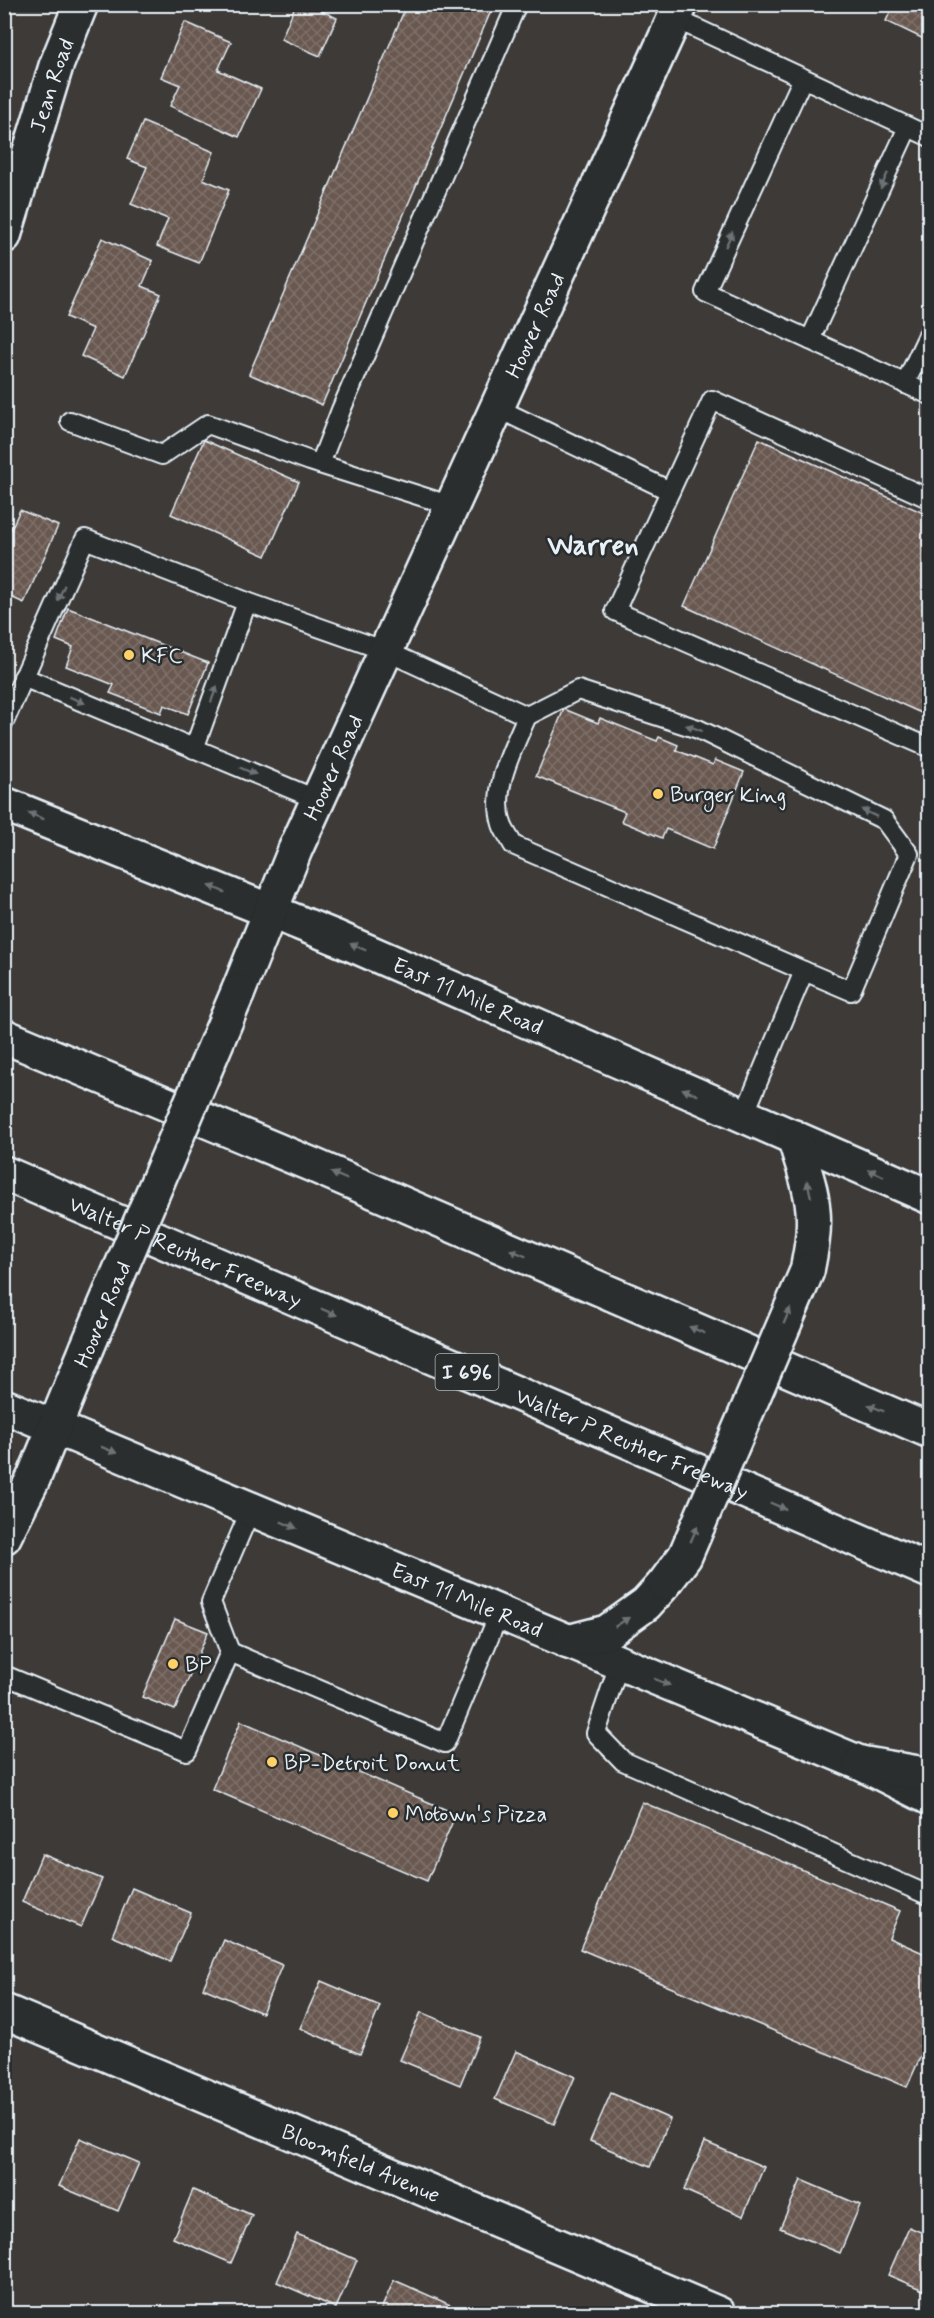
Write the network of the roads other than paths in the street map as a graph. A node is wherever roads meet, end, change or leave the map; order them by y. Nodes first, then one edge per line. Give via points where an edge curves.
1 (81, 4) edge
2 (517, 4) edge
3 (677, 11) edge
4 (803, 78) junction
5 (908, 128) junction
6 (930, 137) edge
7 (4, 236) edge
8 (930, 331) edge
9 (810, 340) junction
10 (905, 384) junction
11 (930, 395) edge
12 (496, 408) junction
13 (70, 421) dead end
14 (320, 464) junction
15 (670, 491) junction
16 (930, 499) edge
17 (452, 506) junction
18 (247, 602) junction
19 (386, 651) junction
20 (23, 677) junction
21 (527, 716) junction
22 (4, 722) edge
23 (930, 748) edge
24 (194, 749) junction
25 (318, 800) junction
26 (4, 804) edge
27 (271, 912) junction
28 (804, 971) junction
29 (4, 1036) edge
30 (744, 1115) junction
31 (794, 1137) junction
32 (4, 1173) edge
33 (930, 1197) edge
34 (4, 1406) edge
35 (54, 1428) junction
36 (930, 1431) edge
37 (251, 1509) junction
38 (4, 1537) edge
39 (930, 1571) edge
40 (499, 1614) junction
41 (568, 1642) junction
42 (230, 1652) junction
43 (619, 1664) junction
44 (4, 1676) edge
45 (860, 1763) junction
46 (930, 1775) edge
47 (930, 1798) edge
48 (930, 1896) edge
49 (4, 2011) edge
50 (719, 2313) edge

1 - 7 main road, Jean Road via 56,66
2 - 14 lane
3 - 4 lane
3 - 12 main road, Hoover Road
4 - 5 lane
9 -> 4 lane via 705,292
5 - 6 lane
5 -> 9 lane
8 - 10 lane
9 - 10 lane
10 - 11 lane
12 - 15 lane
12 - 17 main road, Hoover Road
13 - 14 lane via 162,454 208,424
14 - 17 lane
15 - 16 lane via 712,400
15 - 23 lane via 615,611
17 - 19 main road, Hoover Road
18 - 19 lane
18 -> 20 lane via 85,539
24 -> 18 lane
19 - 21 lane
19 - 25 main road, Hoover Road
20 - 22 lane
20 -> 24 lane
21 - 28 lane via 498,794 502,825 513,845
28 -> 21 lane via 851,991 909,854 884,820 698,729 578,690
24 -> 25 lane
25 - 27 main road, Hoover Road
27 -> 26 main road, East 11 Mile Road
30 -> 27 main road, East 11 Mile Road
27 - 35 main road, Hoover Road, bridge
28 - 30 lane
36 -> 29 main road
30 - 31 main road, East 11 Mile Road
33 -> 31 main road, East 11 Mile Road
41 -> 31 main road, bridge via 608,1632 646,1604 685,1556 807,1271 813,1210
32 -> 39 main road, Walter P Reuther Freeway / I 696
34 - 35 main road, East 11 Mile Road
35 -> 37 main road, East 11 Mile Road
35 - 38 main road, Hoover Road
37 -> 40 main road, East 11 Mile Road
37 - 42 lane via 211,1602
40 - 41 main road, East 11 Mile Road
40 - 42 lane via 445,1743
41 - 43 main road, East 11 Mile Road
42 - 44 lane via 187,1751
43 -> 45 main road, East 11 Mile Road
43 - 48 lane via 596,1733 623,1761
45 - 46 main road
45 - 47 main road, East 11 Mile Road
49 - 50 main road, Bloomfield Avenue

